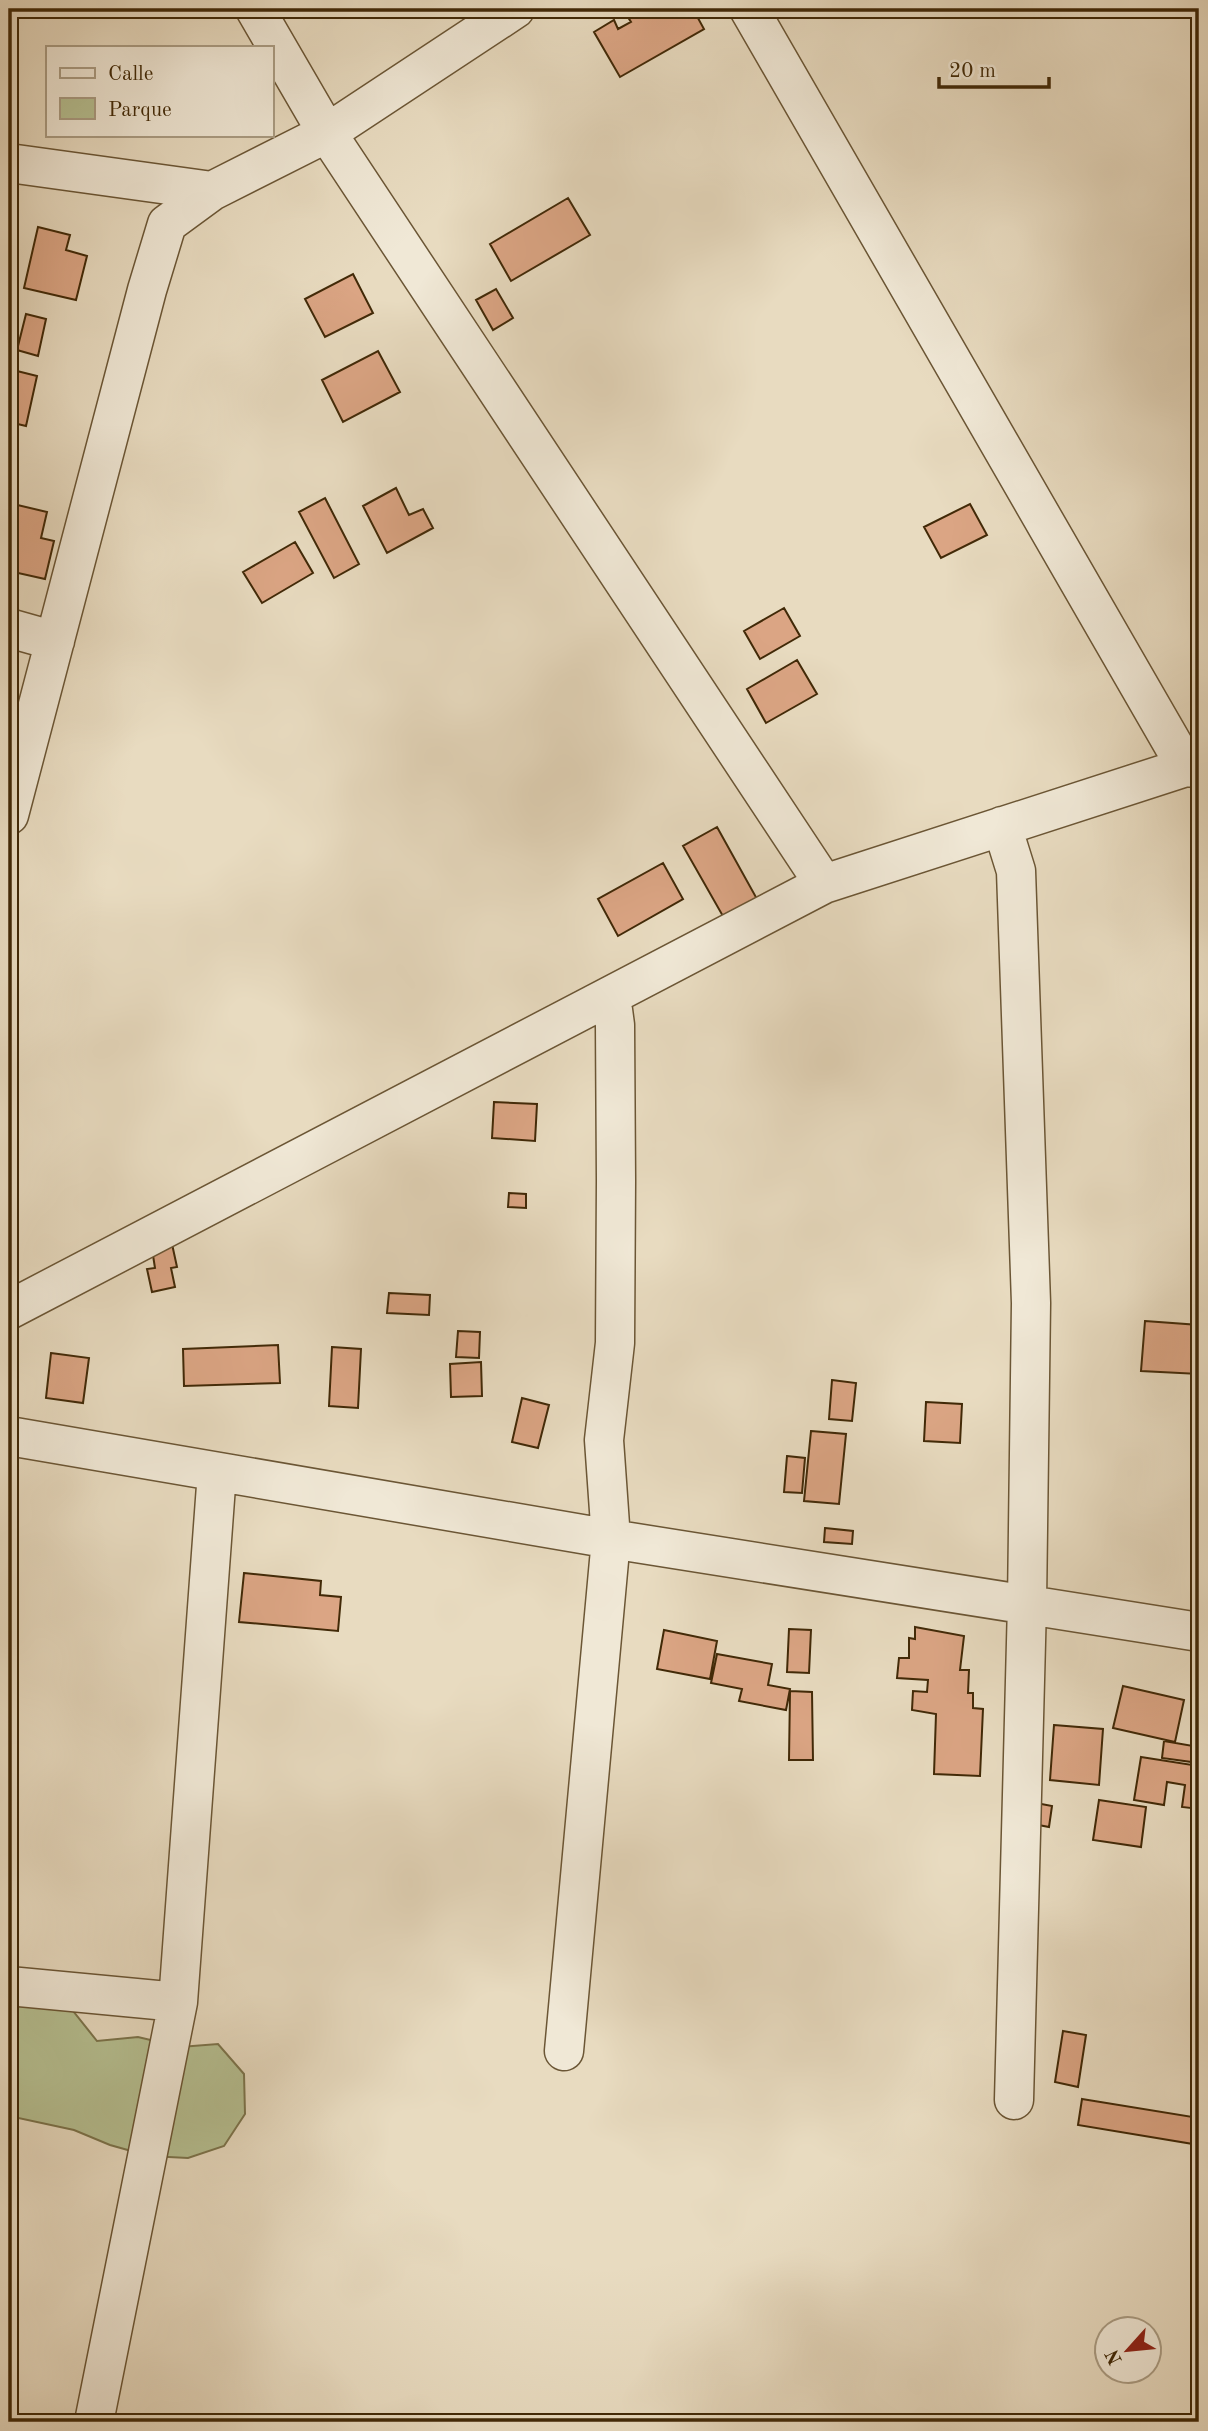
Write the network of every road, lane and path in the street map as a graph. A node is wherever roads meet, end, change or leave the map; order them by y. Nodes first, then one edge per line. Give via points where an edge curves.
1 (255, 9) edge
2 (515, 9) edge
3 (749, 9) edge
4 (327, 133) junction
5 (9, 163) edge
6 (212, 191) junction
7 (9, 628) edge
8 (55, 641) junction
9 (1193, 767) edge
10 (9, 815) edge
11 (1002, 826) junction
12 (824, 884) junction
13 (606, 998) junction
14 (9, 1310) edge
15 (9, 1436) edge
16 (218, 1472) junction
17 (611, 1539) junction
18 (1027, 1604) junction
19 (1199, 1632) edge
20 (9, 1986) edge
21 (178, 2002) junction
22 (564, 2051) dead end
23 (1014, 2100) dead end
24 (94, 2422) edge

1 - 4 street
2 - 4 street
3 - 9 street
4 - 6 street
4 - 12 street
5 - 6 street
6 - 8 street via 167,224
7 - 8 street
8 - 10 street
9 - 11 street
11 - 12 street
11 - 18 street via 1016,872 1030,1275
12 - 13 street
13 - 14 street
13 - 17 street via 615,1025 615,1343 604,1440
15 - 16 street
16 - 17 street
16 - 21 street
17 - 18 street
17 - 22 street
18 - 19 street
18 - 23 street
20 - 21 street
21 - 24 street

